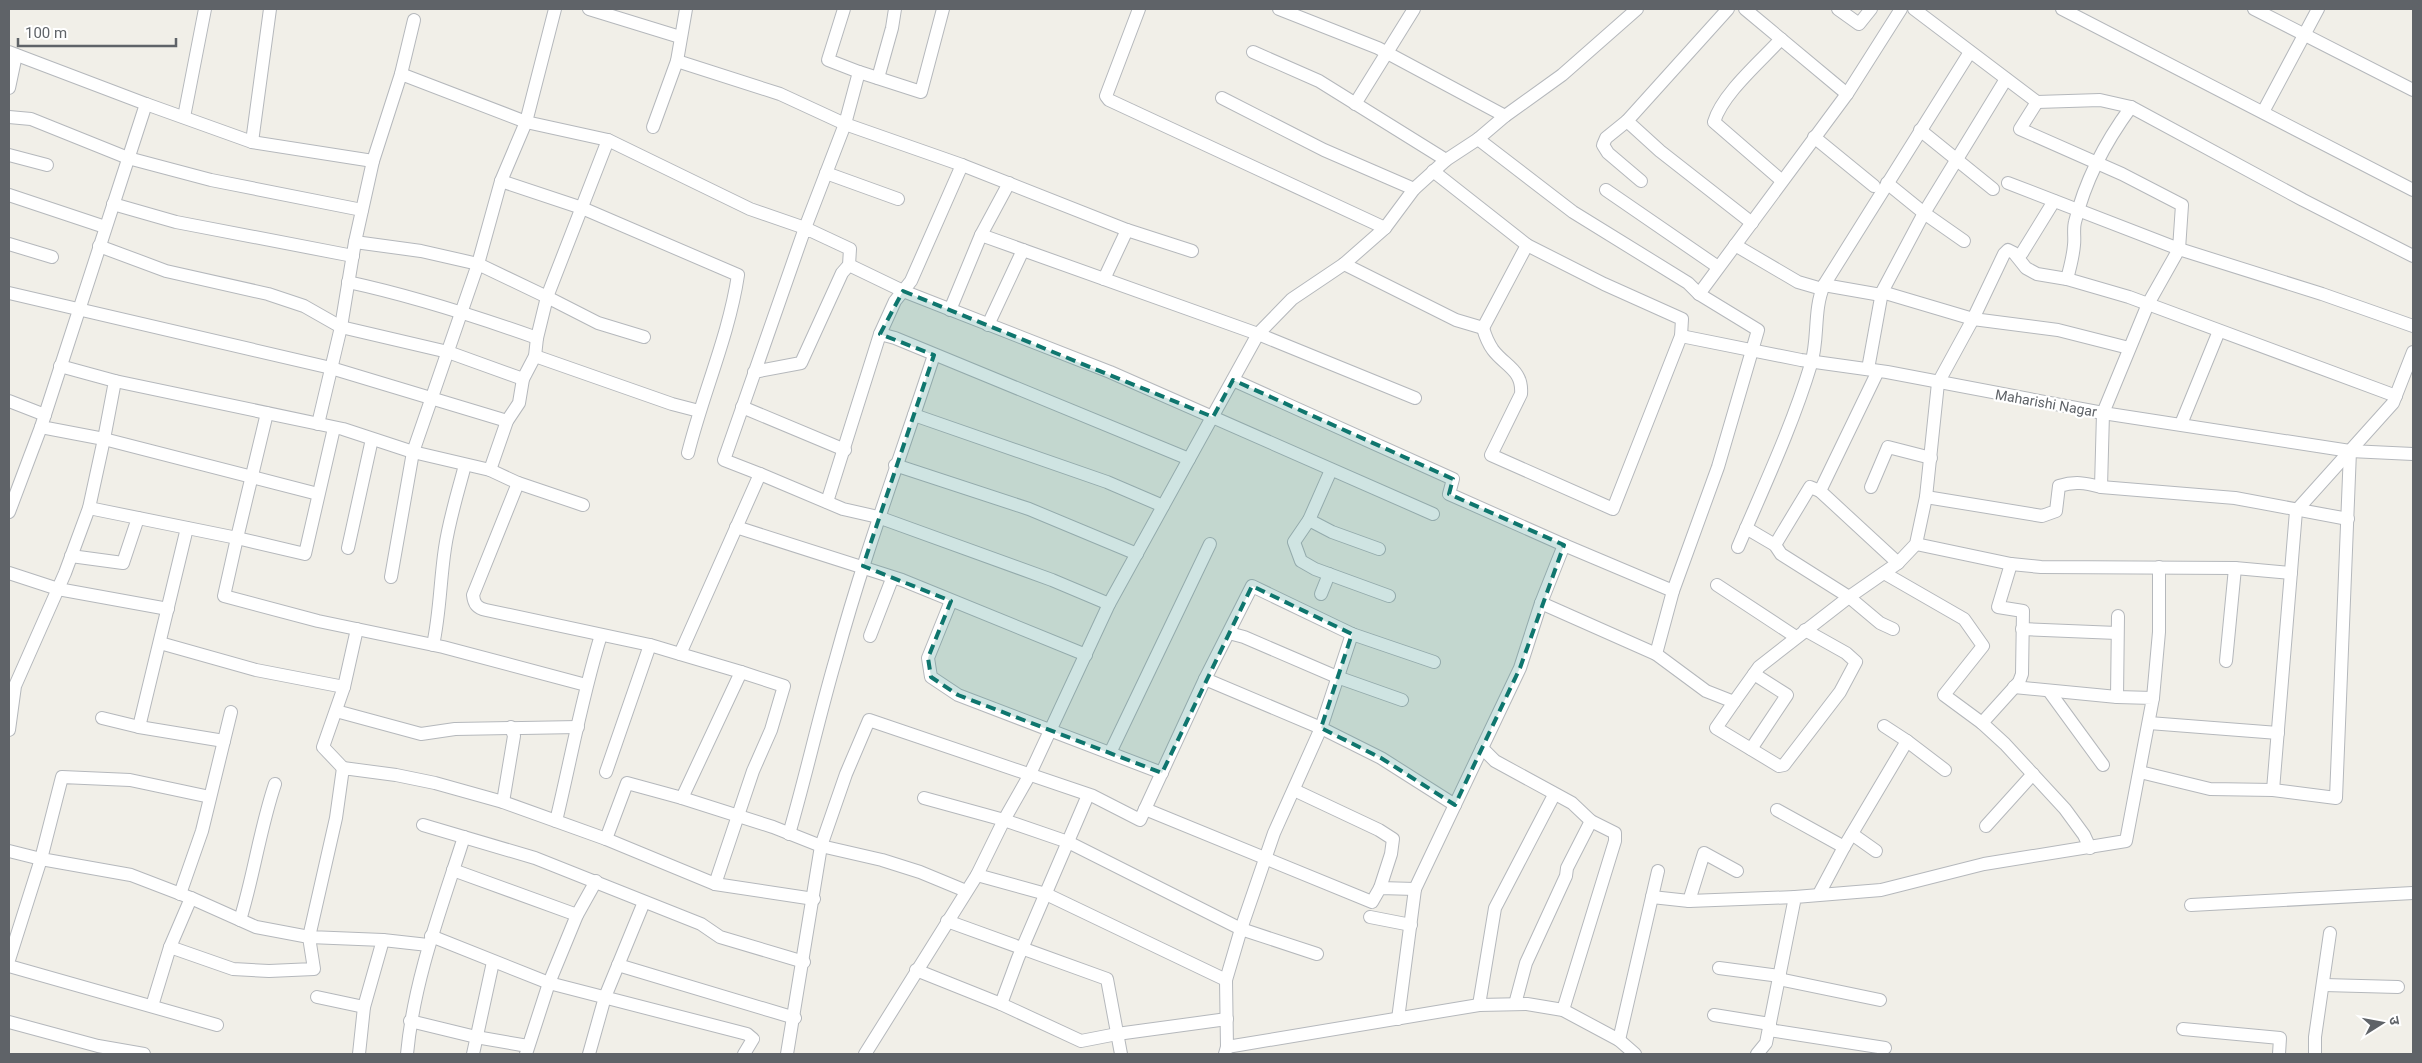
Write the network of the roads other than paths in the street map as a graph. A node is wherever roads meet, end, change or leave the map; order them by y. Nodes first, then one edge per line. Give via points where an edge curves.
1 (205, 9) edge
2 (270, 9) edge
3 (555, 9) edge
4 (589, 9) edge
5 (686, 9) edge
6 (844, 9) edge
7 (895, 9) edge
8 (943, 9) edge
9 (1139, 9) edge
10 (1279, 9) edge
11 (1414, 9) edge
12 (1637, 9) edge
13 (1728, 9) edge
14 (1745, 9) edge
15 (1838, 9) edge
16 (1870, 9) edge
17 (1901, 9) edge
18 (1914, 9) edge
19 (2062, 9) edge
20 (2254, 9) edge
21 (2318, 9) edge
22 (624, 14) edge
23 (414, 20) dead end
24 (2305, 33) junction
25 (680, 37) junction
26 (1781, 39) junction
27 (1253, 52) dead end
28 (1970, 52) junction
29 (1388, 53) junction
30 (12, 54) edge
31 (677, 60) junction
32 (859, 72) junction
33 (401, 74) junction
34 (878, 78) junction
35 (2006, 79) junction
36 (9, 88) edge
37 (2413, 90) edge
38 (1846, 94) junction
39 (1222, 98) dead end
40 (2037, 102) junction
41 (146, 104) junction
42 (1355, 104) junction
43 (2131, 107) junction
44 (2263, 112) junction
45 (1505, 116) junction
46 (9, 117) edge
47 (184, 118) junction
48 (1626, 121) junction
49 (526, 122) junction
50 (845, 124) junction
51 (653, 127) dead end
52 (1920, 130) junction
53 (1814, 137) junction
54 (1478, 139) junction
55 (608, 140) junction
56 (252, 142) junction
57 (9, 155) edge
58 (128, 158) junction
59 (1446, 160) junction
60 (1957, 160) junction
61 (373, 161) junction
62 (2096, 164) junction
63 (47, 165) dead end
64 (962, 165) junction
65 (1433, 171) junction
66 (826, 173) junction
67 (1781, 180) junction
68 (501, 181) junction
69 (1641, 181) dead end
70 (1010, 183) junction
71 (1887, 183) junction
72 (2008, 184) dead end
73 (1874, 186) dead end
74 (1993, 188) dead end
75 (1414, 189) junction
76 (1606, 190) dead end
77 (2413, 190) edge
78 (9, 195) edge
79 (898, 199) dead end
80 (2054, 201) junction
81 (113, 204) junction
82 (582, 208) junction
83 (362, 210) junction
84 (2078, 211) junction
85 (1924, 213) junction
86 (1752, 224) junction
87 (105, 227) junction
88 (805, 228) junction
89 (1385, 228) junction
90 (1127, 230) junction
91 (981, 235) junction
92 (1964, 241) dead end
93 (355, 242) junction
94 (9, 244) edge
95 (1528, 245) junction
96 (1735, 245) junction
97 (99, 246) junction
98 (2179, 249) junction
99 (1023, 250) junction
100 (1192, 252) dead end
101 (2022, 253) dead end
102 (353, 256) junction
103 (2413, 256) edge
104 (52, 257) dead end
105 (478, 264) junction
106 (1344, 264) junction
107 (849, 265) junction
108 (1718, 268) junction
109 (1104, 279) junction
110 (2067, 279) junction
111 (348, 282) junction
112 (1823, 287) junction
113 (903, 292) junction
114 (9, 294) edge
115 (1699, 294) junction
116 (1882, 294) junction
117 (547, 297) junction
118 (2148, 304) junction
119 (950, 310) junction
120 (78, 311) junction
121 (462, 312) junction
122 (1973, 319) junction
123 (988, 326) junction
124 (2413, 326) edge
125 (341, 327) junction
126 (1483, 328) junction
127 (2219, 331) junction
128 (880, 334) junction
129 (1258, 334) junction
130 (1681, 336) junction
131 (644, 337) dead end
132 (537, 338) junction
133 (2129, 348) junction
134 (1752, 350) junction
135 (448, 352) junction
136 (934, 355) junction
137 (535, 356) junction
138 (2412, 356) edge
139 (1812, 362) junction
140 (60, 366) junction
141 (331, 368) junction
142 (1873, 370) junction
143 (754, 372) junction
144 (523, 379) junction
145 (1233, 380) junction
146 (115, 382) junction
147 (1938, 383) junction
148 (2396, 396) junction
149 (432, 397) junction
150 (1415, 398) dead end
151 (9, 401) edge
152 (742, 407) junction
153 (699, 411) junction
154 (2103, 413) junction
155 (267, 414) junction
156 (914, 415) junction
157 (1213, 416) junction
158 (43, 421) junction
159 (507, 421) junction
160 (318, 424) junction
161 (2181, 424) junction
162 (334, 428) junction
163 (104, 439) junction
164 (372, 439) junction
165 (845, 450) junction
166 (413, 452) junction
167 (2350, 452) junction
168 (688, 453) dead end
169 (2413, 454) edge
170 (1931, 458) junction
171 (1189, 459) junction
172 (895, 464) junction
173 (464, 465) junction
174 (490, 470) junction
175 (1331, 470) junction
176 (760, 474) junction
177 (251, 475) junction
178 (518, 483) junction
179 (1871, 487) dead end
180 (2101, 487) junction
181 (1820, 491) junction
182 (318, 494) junction
183 (1926, 497) junction
184 (11, 498) edge
185 (827, 502) junction
186 (583, 505) dead end
187 (1163, 506) junction
188 (89, 508) junction
189 (2296, 511) junction
190 (9, 512) edge
191 (1433, 514) dead end
192 (878, 516) junction
193 (138, 518) junction
194 (2348, 519) junction
195 (1309, 520) junction
196 (186, 528) junction
197 (736, 528) junction
198 (1746, 528) junction
199 (236, 538) junction
200 (1210, 544) dead end
201 (1916, 544) junction
202 (1564, 545) junction
203 (1775, 545) junction
204 (1738, 546) dead end
205 (348, 548) dead end
206 (1379, 549) dead end
207 (1137, 554) junction
208 (71, 556) junction
209 (1898, 564) junction
210 (2011, 564) junction
211 (863, 566) junction
212 (2159, 567) junction
213 (2235, 568) junction
214 (9, 573) edge
215 (1884, 573) junction
216 (2291, 573) junction
217 (1329, 574) junction
218 (391, 577) dead end
219 (892, 579) junction
220 (1717, 585) dead end
221 (58, 589) junction
222 (1673, 591) junction
223 (1321, 594) dead end
224 (1390, 596) dead end
225 (1849, 597) junction
226 (951, 601) junction
227 (1541, 603) junction
228 (1109, 604) junction
229 (168, 609) junction
230 (2118, 616) dead end
231 (357, 629) junction
232 (1892, 629) dead end
233 (2022, 629) junction
234 (1229, 633) junction
235 (2117, 633) junction
236 (1352, 634) junction
237 (1800, 634) junction
238 (602, 635) junction
239 (870, 636) dead end
240 (160, 643) junction
241 (433, 645) junction
242 (650, 645) junction
243 (680, 654) junction
244 (1656, 654) junction
245 (1086, 655) junction
246 (2226, 661) dead end
247 (1434, 662) dead end
248 (740, 672) junction
249 (1754, 674) junction
250 (1337, 676) junction
251 (1206, 679) junction
252 (586, 685) junction
253 (344, 687) junction
254 (2014, 687) junction
255 (2049, 691) junction
256 (2117, 697) junction
257 (2154, 698) junction
258 (1402, 700) dead end
259 (1734, 702) junction
260 (336, 711) junction
261 (231, 712) dead end
262 (102, 718) dead end
263 (1982, 723) junction
264 (2149, 723) junction
265 (1884, 726) dead end
266 (139, 727) junction
267 (511, 727) junction
268 (578, 727) junction
269 (1321, 728) junction
270 (1051, 729) junction
271 (9, 730) edge
272 (2278, 732) junction
273 (224, 741) junction
274 (1907, 741) junction
275 (1482, 748) junction
276 (1752, 749) junction
277 (1110, 753) junction
278 (2103, 765) dead end
279 (343, 768) junction
280 (1945, 770) dead end
281 (606, 772) dead end
282 (2140, 772) junction
283 (1162, 773) junction
284 (2033, 774) junction
285 (1029, 776) junction
286 (274, 784) dead end
287 (1294, 790) junction
288 (2273, 790) junction
289 (1088, 795) junction
290 (1554, 795) junction
291 (210, 797) junction
292 (682, 798) junction
293 (924, 798) dead end
294 (504, 802) junction
295 (1455, 805) junction
296 (1146, 809) junction
297 (1777, 810) dead end
298 (738, 816) junction
299 (1004, 820) junction
300 (556, 821) junction
301 (1591, 821) junction
302 (423, 825) dead end
303 (1986, 826) dead end
304 (790, 834) junction
305 (1852, 834) junction
306 (464, 837) junction
307 (606, 839) junction
308 (1068, 842) junction
309 (821, 846) junction
310 (1844, 847) junction
311 (2090, 848) junction
312 (1876, 851) dead end
313 (9, 852) edge
314 (1266, 858) junction
315 (41, 859) junction
316 (454, 870) junction
317 (1658, 871) dead end
318 (1738, 872) dead end
319 (977, 875) junction
320 (596, 880) junction
321 (715, 884) junction
322 (1380, 888) junction
323 (1415, 890) junction
324 (966, 891) junction
325 (2413, 893) edge
326 (1046, 894) junction
327 (1819, 894) junction
328 (185, 896) junction
329 (1652, 897) junction
330 (1796, 897) junction
331 (814, 899) junction
332 (1689, 901) junction
333 (644, 902) junction
334 (2191, 905) dead end
335 (577, 915) junction
336 (1370, 916) dead end
337 (240, 920) junction
338 (947, 921) junction
339 (1411, 925) junction
340 (1241, 929) junction
341 (2330, 933) dead end
342 (309, 937) junction
343 (383, 940) junction
344 (429, 940) junction
345 (170, 947) junction
346 (1022, 949) junction
347 (1317, 954) dead end
348 (9, 960) edge
349 (493, 962) junction
350 (804, 962) junction
351 (618, 965) junction
352 (9, 966) edge
353 (1719, 968) dead end
354 (916, 970) junction
355 (1779, 978) junction
356 (1226, 980) junction
357 (549, 983) junction
358 (2324, 985) junction
359 (2398, 987) dead end
360 (317, 997) dead end
361 (605, 997) junction
362 (1880, 1000) dead end
363 (1001, 1004) junction
364 (1515, 1004) junction
365 (1479, 1005) junction
366 (152, 1006) junction
367 (364, 1007) junction
368 (1563, 1010) junction
369 (1714, 1016) dead end
370 (795, 1018) junction
371 (1398, 1019) junction
372 (410, 1020) junction
373 (1226, 1020) junction
374 (9, 1022) edge
375 (217, 1025) dead end
376 (1769, 1027) junction
377 (2182, 1029) dead end
378 (1117, 1034) junction
379 (476, 1037) junction
380 (1619, 1040) junction
381 (1885, 1048) dead end
382 (527, 1050) edge
383 (1226, 1051) edge
384 (144, 1054) edge
385 (359, 1054) edge
386 (407, 1054) edge
387 (473, 1054) edge
388 (589, 1054) edge
389 (744, 1054) edge
390 (787, 1054) edge
391 (865, 1054) edge
392 (1121, 1054) edge
393 (1636, 1054) edge
394 (1757, 1054) edge
395 (2279, 1054) edge
396 (2315, 1054) edge

1 - 47 street
2 - 56 street
3 - 49 street
4 - 22 street
5 - 25 street
6 - 32 street via 828,60
7 - 34 street
8 - 34 street via 921,92
9 - 89 street via 1106,96 1109,100
10 - 29 street
11 - 29 street
12 - 45 street via 1562,75
13 - 48 street
14 - 26 street
15 - 16 street via 1859,24
17 - 38 street
18 - 28 street
19 - 44 street
20 - 24 street
21 - 24 street
22 - 25 street
23 - 33 street
24 - 37 street
24 - 44 street
25 - 31 street
26 - 38 street
26 - 67 street via 1734,91 1714,122
27 - 42 street via 1319,81
28 - 35 street
28 - 52 street
29 - 42 street
29 - 45 street
30 - 36 street
30 - 41 street
31 - 50 street via 780,94
31 - 51 street
32 - 34 street
32 - 50 street
33 - 49 street
33 - 61 street
35 - 40 street
35 - 60 street
38 - 53 street
39 - 75 street via 1324,150
40 - 43 street via 2100,100
40 - 62 street via 2020,129
41 - 47 street
41 - 58 street
42 - 59 street
43 - 62 street
43 - 103 street
44 - 77 street
45 - 54 street
46 - 58 street via 31,119
47 - 56 street
48 - 69 street via 1606,138 1603,145
48 - 86 street
49 - 55 street
49 - 68 street
50 - 64 street
50 - 66 street
52 - 60 street
52 - 71 street
53 - 67 street
53 - 73 street
54 - 59 street
54 - 115 street via 1573,212 1688,283
55 - 82 street
55 - 88 street via 750,209
56 - 61 street
57 - 63 street
58 - 81 street
58 - 83 street via 211,180
59 - 65 street
60 - 74 street
60 - 85 street
61 - 83 street
62 - 84 street
62 - 98 street via 2182,205
64 - 70 street
64 - 113 street via 911,281
65 - 75 street
65 - 95 street
66 - 79 street
66 - 88 street
67 - 86 street
68 - 82 street
68 - 105 street
70 - 90 street
70 - 91 street
71 - 85 street
71 - 112 street
72 - 80 street
75 - 89 street
76 - 108 street
78 - 87 street
80 - 84 street
80 - 101 street
81 - 87 street
81 - 102 street via 176,222
82 - 117 street
82 - 153 street via 738,275 734,300
83 - 93 street
84 - 98 street
84 - 110 street
85 - 92 street
85 - 116 street
86 - 96 street
87 - 97 street
88 - 107 street via 850,249
88 - 143 street
89 - 106 street
90 - 100 street
90 - 109 street
91 - 99 street
91 - 119 street
93 - 102 street
93 - 105 street via 420,251
94 - 104 street
95 - 126 street
95 - 130 street via 1682,319
96 - 108 street
96 - 112 street via 1798,282
97 - 120 street
97 - 125 street via 166,271 268,294 304,306
98 - 118 street
98 - 124 street
99 - 109 street
99 - 123 street
102 - 111 street
105 - 117 street
105 - 121 street
106 - 126 street via 1456,320
106 - 129 street via 1292,299
107 - 113 street
107 - 143 street via 801,363
108 - 115 street
109 - 129 street
110 - 118 street
110 - 122 street via 2037,274 2008,250
111 - 121 street via 397,292
111 - 125 street
112 - 116 street
112 - 139 street
113 - 119 street
113 - 128 street via 895,301
114 - 120 street
115 - 134 street via 1758,330
116 - 122 street
116 - 142 street
117 - 131 street via 598,323
117 - 132 street
118 - 127 street
118 - 133 street
119 - 123 street
120 - 140 street
120 - 141 street
121 - 132 street
121 - 135 street
122 - 133 street via 2058,330
122 - 147 street
123 - 157 street via 1110,372
125 - 135 street
125 - 141 street
126 - 130 street via 1492,349 1516,372 1522,383 1521,394 1491,455 1613,509
127 - 148 street
127 - 161 street
128 - 136 street
128 - 165 street
129 - 145 street
129 - 150 street
130 - 134 street, Maharishi Nagar
132 - 137 street
133 - 154 street
134 - 139 street, Maharishi Nagar
134 - 222 street via 1718,467
135 - 144 street
135 - 149 street
136 - 156 street
136 - 171 street
137 - 144 street
137 - 153 street
138 - 148 street
139 - 142 street, Maharishi Nagar
139 - 198 street via 1798,404
140 - 146 street
140 - 158 street
141 - 149 street
141 - 160 street
142 - 147 street, Maharishi Nagar
142 - 181 street
143 - 152 street
144 - 159 street via 519,403
145 - 157 street
145 - 202 street via 1453,479 1449,494
146 - 155 street
146 - 163 street
147 - 154 street, Maharishi Nagar
147 - 170 street
148 - 167 street via 2393,404
149 - 159 street
149 - 166 street
151 - 158 street
152 - 165 street
152 - 176 street via 724,460
153 - 168 street
154 - 161 street, Maharishi Nagar
154 - 180 street
155 - 160 street
155 - 177 street
156 - 172 street
156 - 187 street via 1106,482
157 - 171 street
157 - 175 street
158 - 163 street
158 - 184 street
159 - 174 street
160 - 162 street
161 - 167 street, Maharishi Nagar
162 - 164 street
162 - 182 street
163 - 177 street
163 - 188 street
164 - 166 street
164 - 205 street
165 - 185 street
166 - 173 street
166 - 218 street
167 - 169 street, Maharishi Nagar
167 - 189 street
167 - 194 street
170 - 179 street via 1888,447
170 - 183 street
171 - 187 street
172 - 192 street
172 - 207 street via 1029,509
173 - 174 street
173 - 241 street via 445,545
174 - 178 street
175 - 191 street
175 - 195 street
176 - 185 street
176 - 197 street
177 - 182 street
177 - 199 street
178 - 186 street
178 - 238 street via 473,595 474,602 486,610
180 - 183 street via 2082,482 2060,486 2056,511 2042,516
180 - 189 street via 2234,498
181 - 203 street via 1810,486
181 - 209 street
182 - 199 street via 305,554
183 - 201 street
184 - 190 street
185 - 192 street
187 - 207 street
188 - 193 street
188 - 208 street
189 - 194 street
189 - 216 street
192 - 211 street
192 - 228 street
193 - 196 street
193 - 208 street via 123,563
194 - 288 street via 2336,798
195 - 206 street
195 - 217 street via 1294,542 1301,561
196 - 199 street
196 - 229 street
197 - 211 street
197 - 243 street
198 - 203 street
198 - 204 street
199 - 231 street via 224,596
200 - 277 street
201 - 209 street
201 - 210 street
202 - 222 street
202 - 227 street
203 - 225 street via 1781,554
207 - 228 street
208 - 221 street
209 - 215 street
210 - 212 street
210 - 233 street via 1998,607 2023,610
211 - 219 street
211 - 304 street via 835,659
212 - 213 street
212 - 257 street
213 - 216 street
213 - 246 street
214 - 221 street
215 - 225 street
215 - 263 street via 1964,619 1983,646 1944,695
216 - 272 street
217 - 223 street
217 - 224 street
219 - 226 street via 902,580
219 - 239 street
220 - 237 street
221 - 229 street
221 - 271 street via 15,686
222 - 244 street
225 - 232 street
225 - 237 street
226 - 245 street
226 - 270 street via 928,658 931,677 958,695
227 - 244 street
227 - 275 street via 1520,668
228 - 245 street
229 - 240 street
230 - 235 street
231 - 241 street
231 - 253 street
233 - 235 street
233 - 254 street via 2022,674
234 - 236 street via 1252,586
234 - 250 street
234 - 251 street
235 - 256 street
236 - 247 street
236 - 250 street
237 - 249 street
237 - 276 street via 1846,653 1856,662 1831,705 1784,765 1779,766
238 - 242 street
238 - 252 street
240 - 253 street via 256,670
240 - 266 street
241 - 252 street
242 - 243 street
242 - 281 street
243 - 248 street
244 - 259 street via 1706,691
245 - 270 street
248 - 292 street
248 - 298 street via 784,686
249 - 259 street
249 - 276 street via 1788,695
250 - 258 street
250 - 269 street
251 - 269 street
251 - 283 street
252 - 268 street
253 - 260 street
254 - 255 street
254 - 263 street
255 - 256 street
255 - 278 street
256 - 257 street
257 - 264 street
259 - 276 street via 1716,728
260 - 267 street via 421,734 455,728
260 - 279 street via 323,747
261 - 273 street
262 - 266 street
263 - 284 street
264 - 272 street
264 - 282 street
265 - 274 street
266 - 273 street
267 - 268 street
267 - 294 street via 514,736
268 - 300 street
269 - 287 street
269 - 295 street via 1381,758
270 - 277 street
270 - 285 street
272 - 288 street
273 - 291 street
274 - 280 street
274 - 305 street
275 - 290 street via 1495,761
275 - 295 street
277 - 283 street
279 - 294 street via 436,783
279 - 342 street via 336,818
282 - 288 street via 2210,789
282 - 311 street via 2126,841
283 - 296 street
284 - 303 street
284 - 311 street via 2065,809
285 - 289 street
285 - 299 street
285 - 309 street via 869,720
286 - 337 street
287 - 314 street
287 - 322 street via 1393,839
289 - 296 street via 1140,820
289 - 308 street
290 - 301 street via 1572,804
290 - 365 street via 1495,908
291 - 315 street via 130,780 62,777
291 - 328 street
292 - 298 street
292 - 307 street via 627,783
293 - 299 street
294 - 300 street
295 - 323 street
296 - 314 street
297 - 310 street
298 - 304 street
298 - 321 street
299 - 308 street
299 - 319 street
300 - 307 street
301 - 364 street via 1526,962
301 - 368 street via 1615,832 1616,841
302 - 306 street
304 - 309 street
305 - 310 street
305 - 312 street
306 - 316 street
306 - 320 street
307 - 321 street
308 - 326 street
308 - 340 street
309 - 324 street via 882,860
309 - 331 street
310 - 327 street
311 - 327 street via 1984,864 1882,890
313 - 315 street
314 - 322 street via 1372,902
314 - 340 street
315 - 328 street via 131,875
315 - 348 street
316 - 335 street
316 - 344 street
317 - 329 street
318 - 332 street via 1704,853
319 - 324 street
319 - 326 street
320 - 333 street
320 - 335 street
321 - 331 street
322 - 323 street
323 - 339 street
324 - 338 street
325 - 334 street
326 - 346 street
326 - 356 street
327 - 330 street
328 - 337 street
328 - 345 street
329 - 332 street
329 - 380 street
330 - 332 street
330 - 355 street
331 - 350 street
333 - 350 street via 701,924 720,937
333 - 351 street
335 - 357 street
336 - 339 street
337 - 342 street via 256,927
338 - 346 street
338 - 354 street
339 - 371 street
340 - 347 street
340 - 356 street
341 - 358 street
342 - 343 street
342 - 345 street via 314,968 233,969
343 - 344 street
343 - 367 street
344 - 349 street
344 - 372 street
345 - 366 street
346 - 363 street
346 - 378 street via 1107,980
349 - 357 street
349 - 379 street
350 - 370 street
351 - 361 street
351 - 370 street
352 - 366 street
353 - 355 street
354 - 363 street
354 - 391 street
355 - 362 street
355 - 376 street
356 - 373 street
357 - 361 street
357 - 382 street
358 - 359 street
358 - 396 street
360 - 367 street
361 - 388 street
361 - 389 street via 747,1034 753,1038
363 - 378 street via 1081,1041
364 - 365 street
364 - 368 street
365 - 371 street
366 - 375 street
367 - 385 street
368 - 380 street
369 - 376 street
370 - 390 street
371 - 383 street
372 - 379 street
372 - 386 street
373 - 378 street
373 - 383 street
374 - 384 street via 98,1046
376 - 381 street
376 - 394 street via 1766,1043
377 - 395 street via 2280,1038
378 - 392 street
379 - 382 street
379 - 387 street
380 - 393 street

